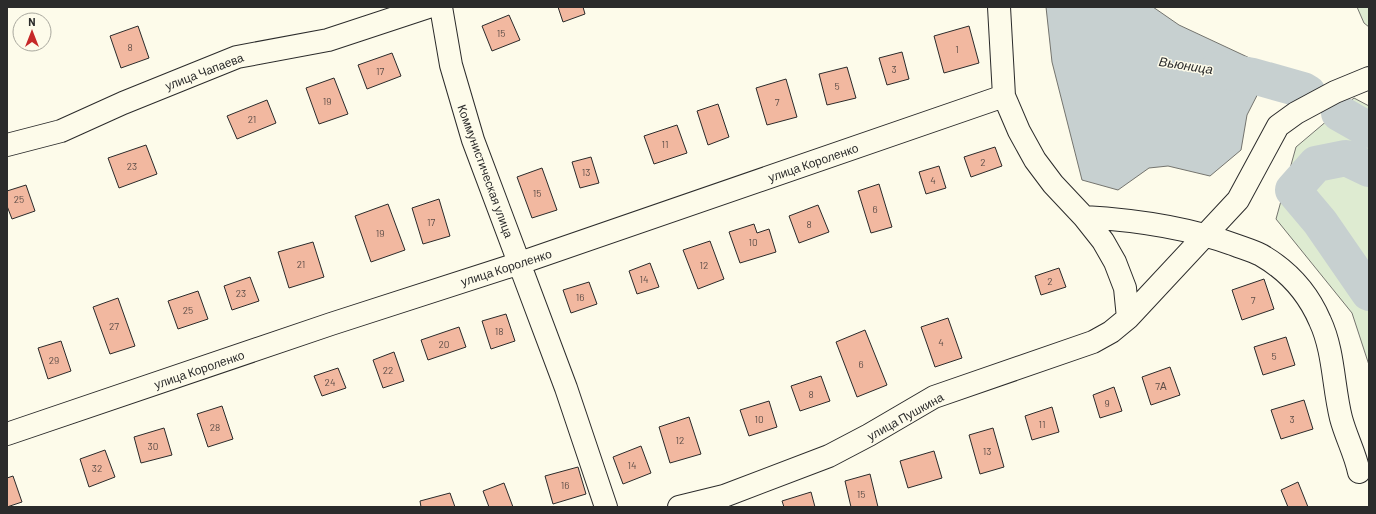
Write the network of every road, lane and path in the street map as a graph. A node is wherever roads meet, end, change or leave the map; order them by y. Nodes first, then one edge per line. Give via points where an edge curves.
1 (428, 7) edge
2 (442, 7) edge
3 (999, 7) edge
4 (1369, 78) edge
5 (1004, 96) junction
6 (7, 145) edge
7 (1084, 217) junction
8 (1206, 234) junction
9 (520, 263) junction
10 (1128, 318) junction
11 (7, 434) edge
12 (1359, 472) dead end
13 (606, 507) edge
14 (679, 507) edge

1 - 6 street, улица Чапаева via 328,40 237,57 61,131
2 - 9 street, Коммунистическая улица via 451,65 473,140
3 - 5 street
4 - 8 street, улица Пушкина via 1335,92 1278,126 1238,200
5 - 7 street via 1035,160
5 - 9 street, улица Короленко
7 - 8 street via 1129,220
7 - 10 street via 1103,241 1115,262 1125,288
8 - 10 street, улица Пушкина
8 - 12 street via 1260,255 1289,276 1310,298 1329,347 1342,420
9 - 11 street, улица Короленко
9 - 13 street, Коммунистическая улица
10 - 14 street, улица Пушкина via 1093,342 934,397 829,456 724,496

